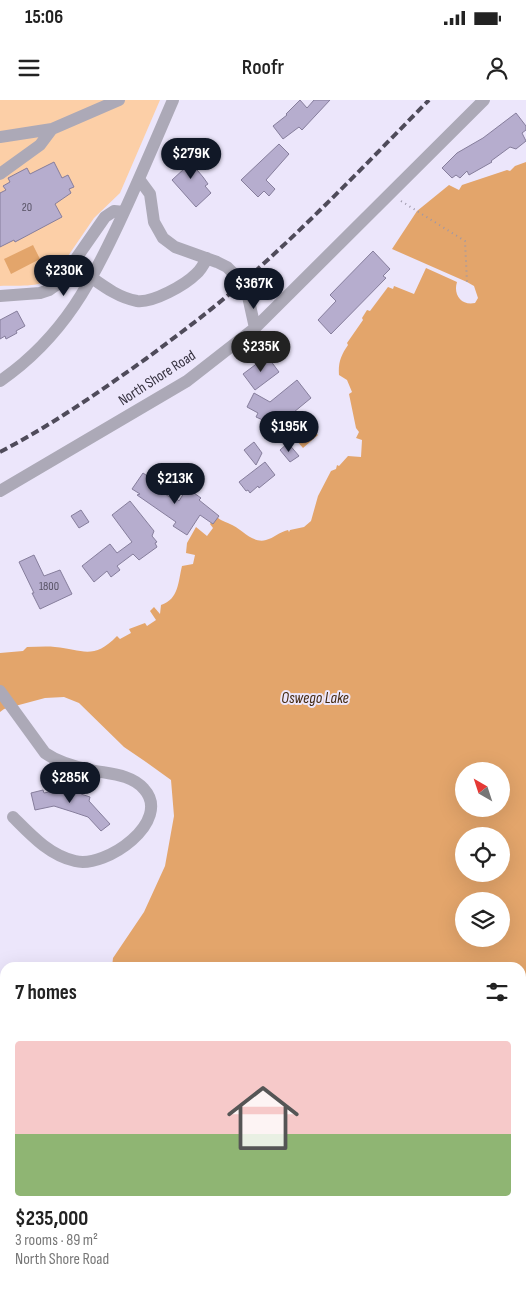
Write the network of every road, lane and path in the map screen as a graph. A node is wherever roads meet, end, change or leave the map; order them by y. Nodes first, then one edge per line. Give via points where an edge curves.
1 (119, 100) edge
2 (173, 100) edge
3 (484, 100) edge
4 (52, 129) junction
5 (0, 137) edge
6 (0, 174) edge
7 (139, 179) junction
8 (391, 194) junction
9 (124, 212) junction
10 (207, 258) junction
11 (92, 278) junction
12 (467, 282) dead end
13 (0, 296) edge
14 (255, 328) junction
15 (0, 381) edge
16 (0, 491) edge
17 (0, 691) edge
18 (13, 817) dead end

1 - 4 street
2 - 7 street
3 - 8 street, North Shore Road
4 - 5 street
4 - 6 street via 40,145
7 - 9 street
7 - 10 street via 148,190 154,222 163,238
8 - 12 path via 465,241
8 - 14 street, North Shore Road
9 - 11 street
9 - 13 street via 114,211 105,217 59,283 49,290
10 - 11 street via 195,276 157,297 139,301 125,298
10 - 14 street via 227,267 242,284 247,292
11 - 15 street via 70,313 46,342
14 - 16 street, North Shore Road via 187,381
17 - 18 street via 45,753 55,759 130,780 146,790 151,808 150,817 138,835 110,856 94,862 76,862 60,856 36,840

